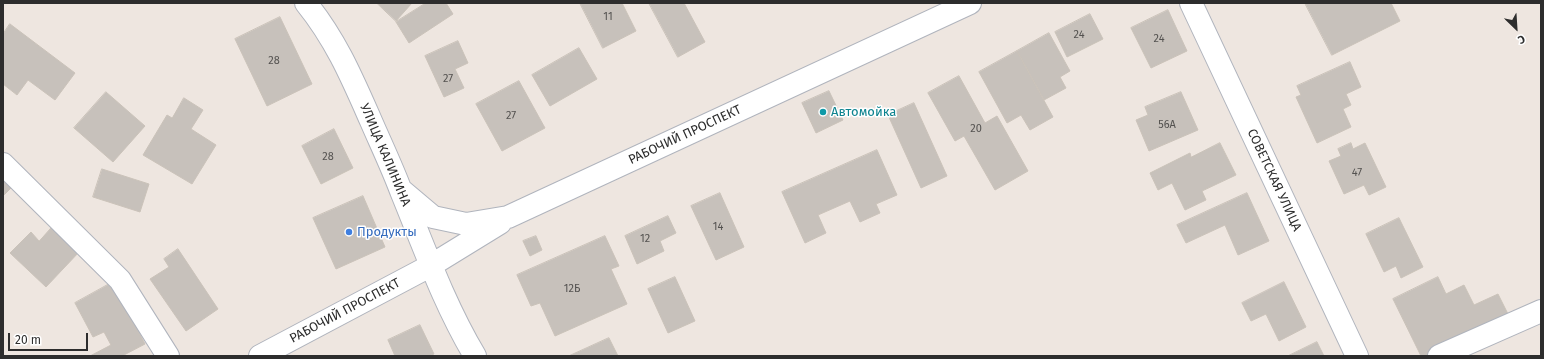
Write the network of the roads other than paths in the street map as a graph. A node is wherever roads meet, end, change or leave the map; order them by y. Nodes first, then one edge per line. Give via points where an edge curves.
1 (306, 3) edge
2 (970, 3) edge
3 (1191, 3) edge
4 (3, 164) edge
5 (401, 190) junction
6 (508, 217) junction
7 (430, 266) junction
8 (1541, 311) edge
9 (168, 356) edge
10 (260, 356) edge
11 (475, 356) edge
12 (1357, 356) edge
13 (1439, 356) edge

1 - 5 street, УЛИЦА КАЛИНИНА via 321,21 347,65
2 - 6 street, РАБОЧИЙ ПРОСПЕКТ
3 - 12 street, СОВЕТСКАЯ УЛИЦА
4 - 9 street via 120,280
5 - 6 street, РАБОЧИЙ ПРОСПЕКТ via 433,217 466,224
5 - 7 street, УЛИЦА КАЛИНИНА
6 - 7 street, РАБОЧИЙ ПРОСПЕКТ
7 - 10 street, РАБОЧИЙ ПРОСПЕКТ
7 - 11 street, УЛИЦА КАЛИНИНА
8 - 13 street

